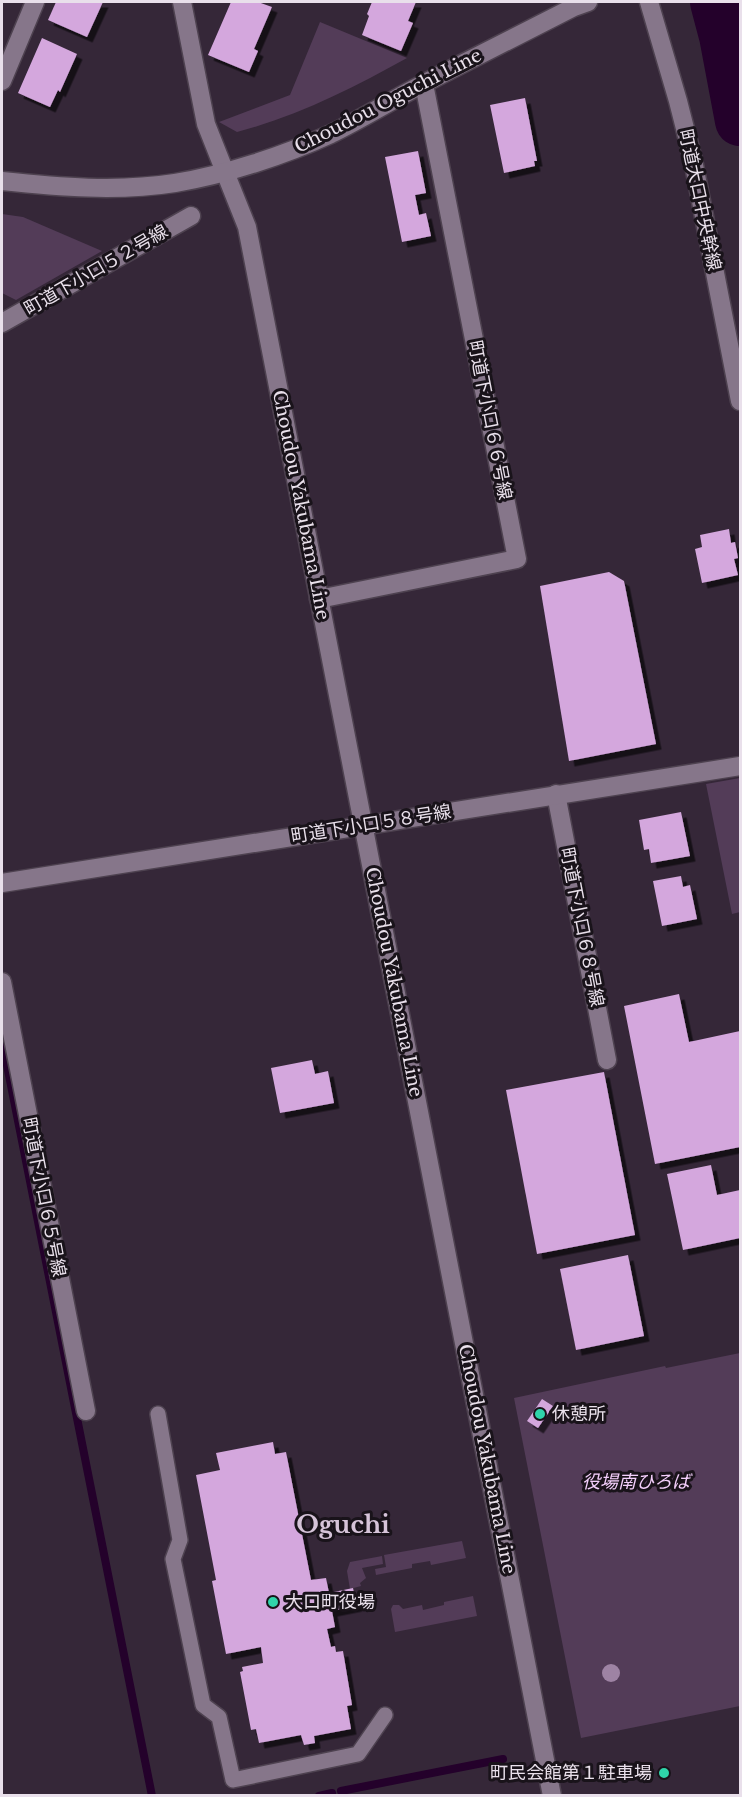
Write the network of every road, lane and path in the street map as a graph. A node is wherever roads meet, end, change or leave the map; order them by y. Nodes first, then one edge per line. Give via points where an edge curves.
1 (35, 2) edge
2 (182, 2) edge
3 (650, 2) edge
4 (578, 3) edge
5 (2, 81) edge
6 (424, 84) junction
7 (225, 172) junction
8 (2, 182) edge
9 (191, 216) dead end
10 (2, 323) edge
11 (741, 401) edge
12 (320, 599) junction
13 (741, 766) edge
14 (556, 794) junction
15 (363, 825) junction
16 (2, 883) edge
17 (2, 982) edge
18 (607, 1060) dead end
19 (86, 1411) dead end
20 (158, 1414) dead end
21 (385, 1715) dead end
22 (552, 1796) edge

1 - 5 street
2 - 7 street, Choudou Yakubama Line via 206,123
3 - 11 street, 町道大口中央幹線 via 693,160
4 - 6 street, Choudou Oguchi Line
6 - 7 street, Choudou Oguchi Line via 331,134
6 - 12 street, 町道下小口６６号線 via 517,559
7 - 8 street, Choudou Oguchi Line via 137,186
7 - 12 street, Choudou Yakubama Line via 247,227
9 - 10 street, 町道下小口５２号線
12 - 15 street, Choudou Yakubama Line
13 - 14 street, 町道下小口５８号線
14 - 15 street, 町道下小口５８号線
14 - 18 street, 町道下小口６８号線
15 - 16 street, 町道下小口５８号線
15 - 22 street, Choudou Yakubama Line
17 - 19 street, 町道下小口６５号線
20 - 21 lane via 180,1540 173,1559 203,1705 219,1717 233,1780 358,1754

